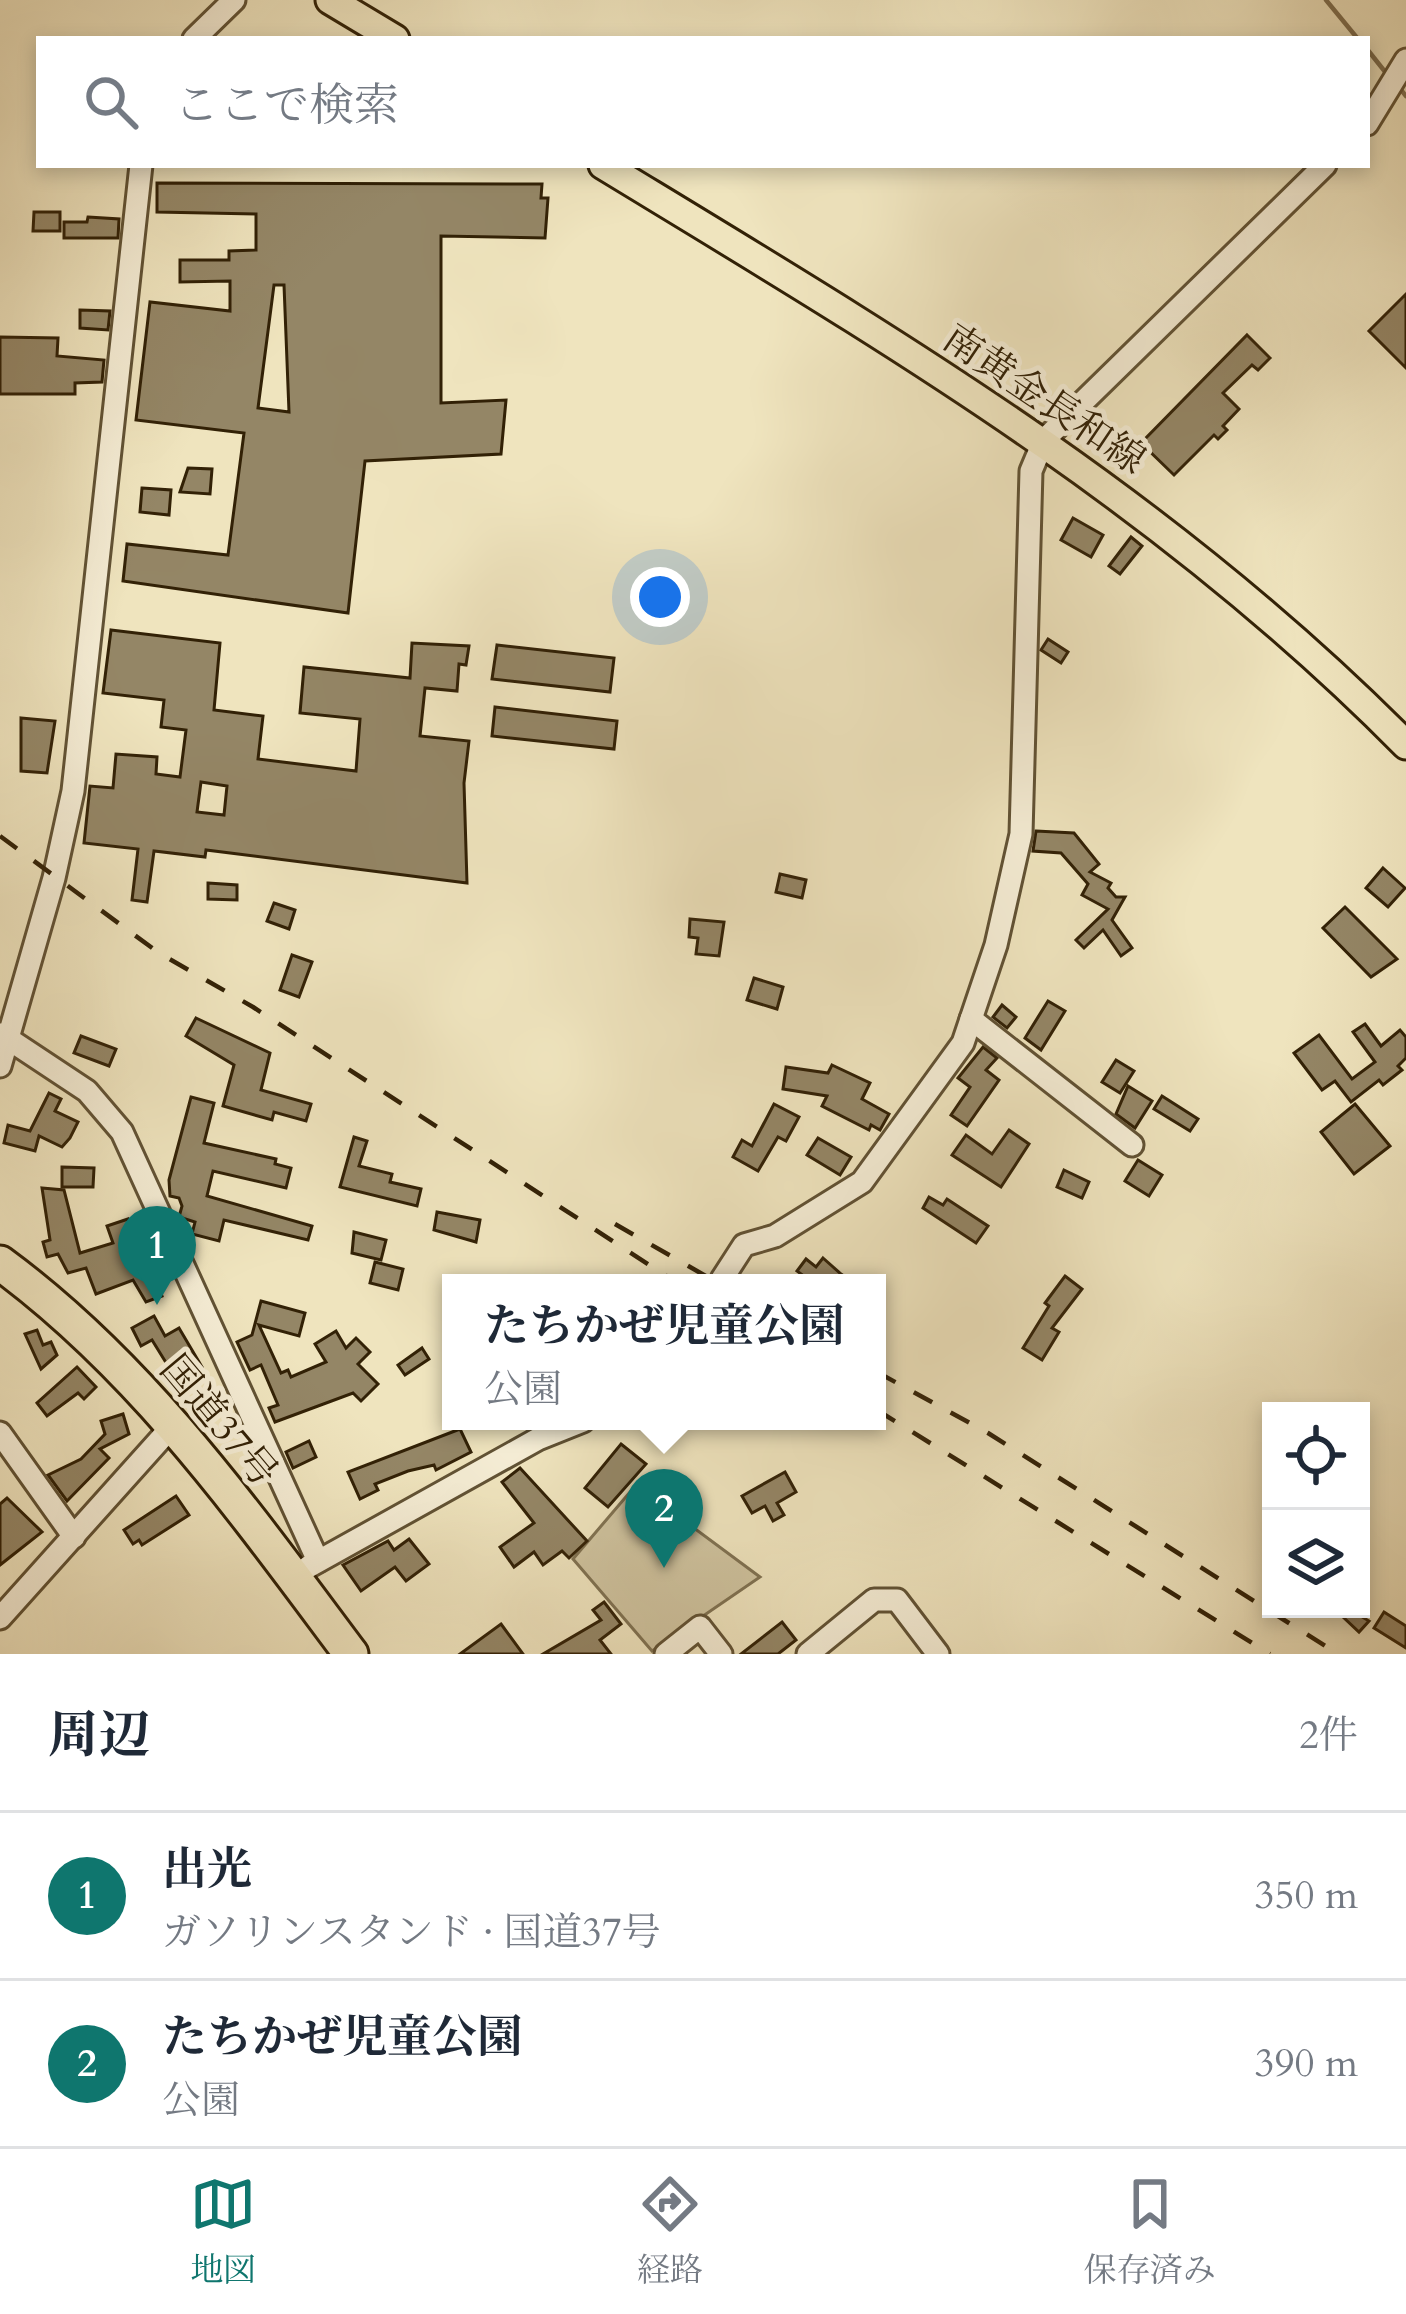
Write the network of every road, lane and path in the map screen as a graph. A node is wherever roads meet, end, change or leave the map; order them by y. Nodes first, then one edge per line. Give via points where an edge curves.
1 (233, 0) edge
2 (330, 0) edge
3 (197, 36) edge
4 (390, 36) edge
5 (1406, 60) edge
6 (1370, 119) edge
7 (142, 168) edge
8 (608, 168) edge
9 (1322, 168) edge
10 (1044, 440) junction
11 (1406, 745) edge
12 (971, 1019) junction
13 (4, 1036) edge
14 (0, 1066) edge
15 (1132, 1145) dead end
16 (0, 1263) edge
17 (725, 1274) edge
18 (174, 1424) junction
19 (560, 1430) edge
20 (0, 1433) edge
21 (74, 1538) junction
22 (305, 1568) junction
23 (0, 1618) edge
24 (352, 1654) edge
25 (666, 1654) edge
26 (721, 1654) edge
27 (808, 1654) edge
28 (938, 1654) edge

1 - 3 street
2 - 4 main road
5 - 6 street
7 - 13 street via 73,791
8 - 10 main road, 南黄金長和線
9 - 10 street
10 - 11 main road, 南黄金長和線 via 1207,562
10 - 12 street via 1031,471 1021,834
12 - 15 street
12 - 17 street via 951,1060 862,1183 743,1245
13 - 14 street
13 - 22 street via 87,1091 122,1132
16 - 18 highway, 国道37号 via 115,1360
18 - 21 street
18 - 22 highway, 国道37号
19 - 22 street
20 - 21 street
21 - 23 street
22 - 24 highway, 国道37号
25 - 26 street via 700,1627
27 - 28 street via 887,1597

